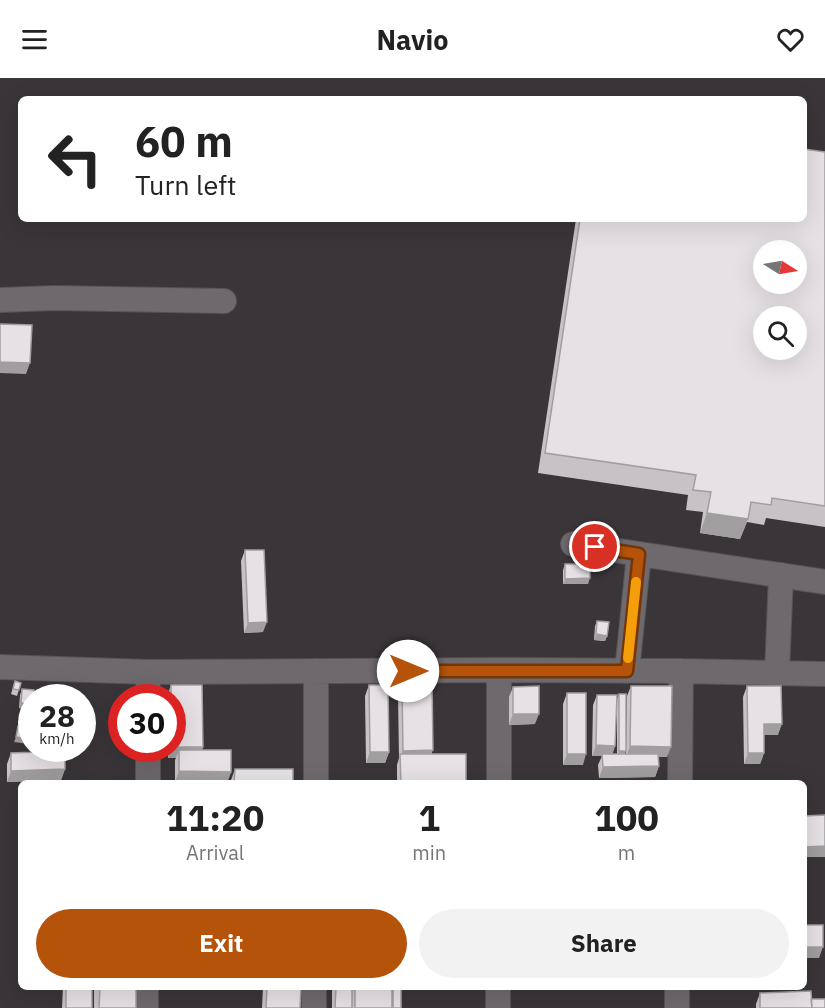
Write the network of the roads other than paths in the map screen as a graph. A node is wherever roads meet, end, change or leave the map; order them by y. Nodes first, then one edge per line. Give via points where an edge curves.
1 (0, 300) edge
2 (224, 300) dead end
3 (573, 544) dead end
4 (639, 554) junction
5 (781, 575) junction
6 (825, 582) edge
7 (0, 667) edge
8 (499, 670) junction
9 (316, 671) junction
10 (627, 671) junction
11 (681, 671) junction
12 (148, 672) junction
13 (777, 673) junction
14 (825, 674) edge
15 (148, 684) edge
16 (148, 762) edge
17 (148, 780) edge
18 (316, 780) edge
19 (499, 780) edge
20 (680, 780) edge
21 (146, 990) edge
22 (314, 990) edge
23 (498, 990) edge
24 (677, 990) edge
25 (146, 1008) edge
26 (314, 1008) edge
27 (498, 1008) edge
28 (677, 1008) edge

1 - 2 street
3 - 4 street
4 - 5 street
4 - 10 street
5 - 6 street
5 - 13 street
7 - 12 street
8 - 9 street
8 - 10 street
8 - 19 street
9 - 12 street
9 - 18 street
10 - 11 street
11 - 13 street
11 - 20 street
12 - 15 street
13 - 14 street
16 - 17 street
21 - 25 street
22 - 26 street
23 - 27 street
24 - 28 street

